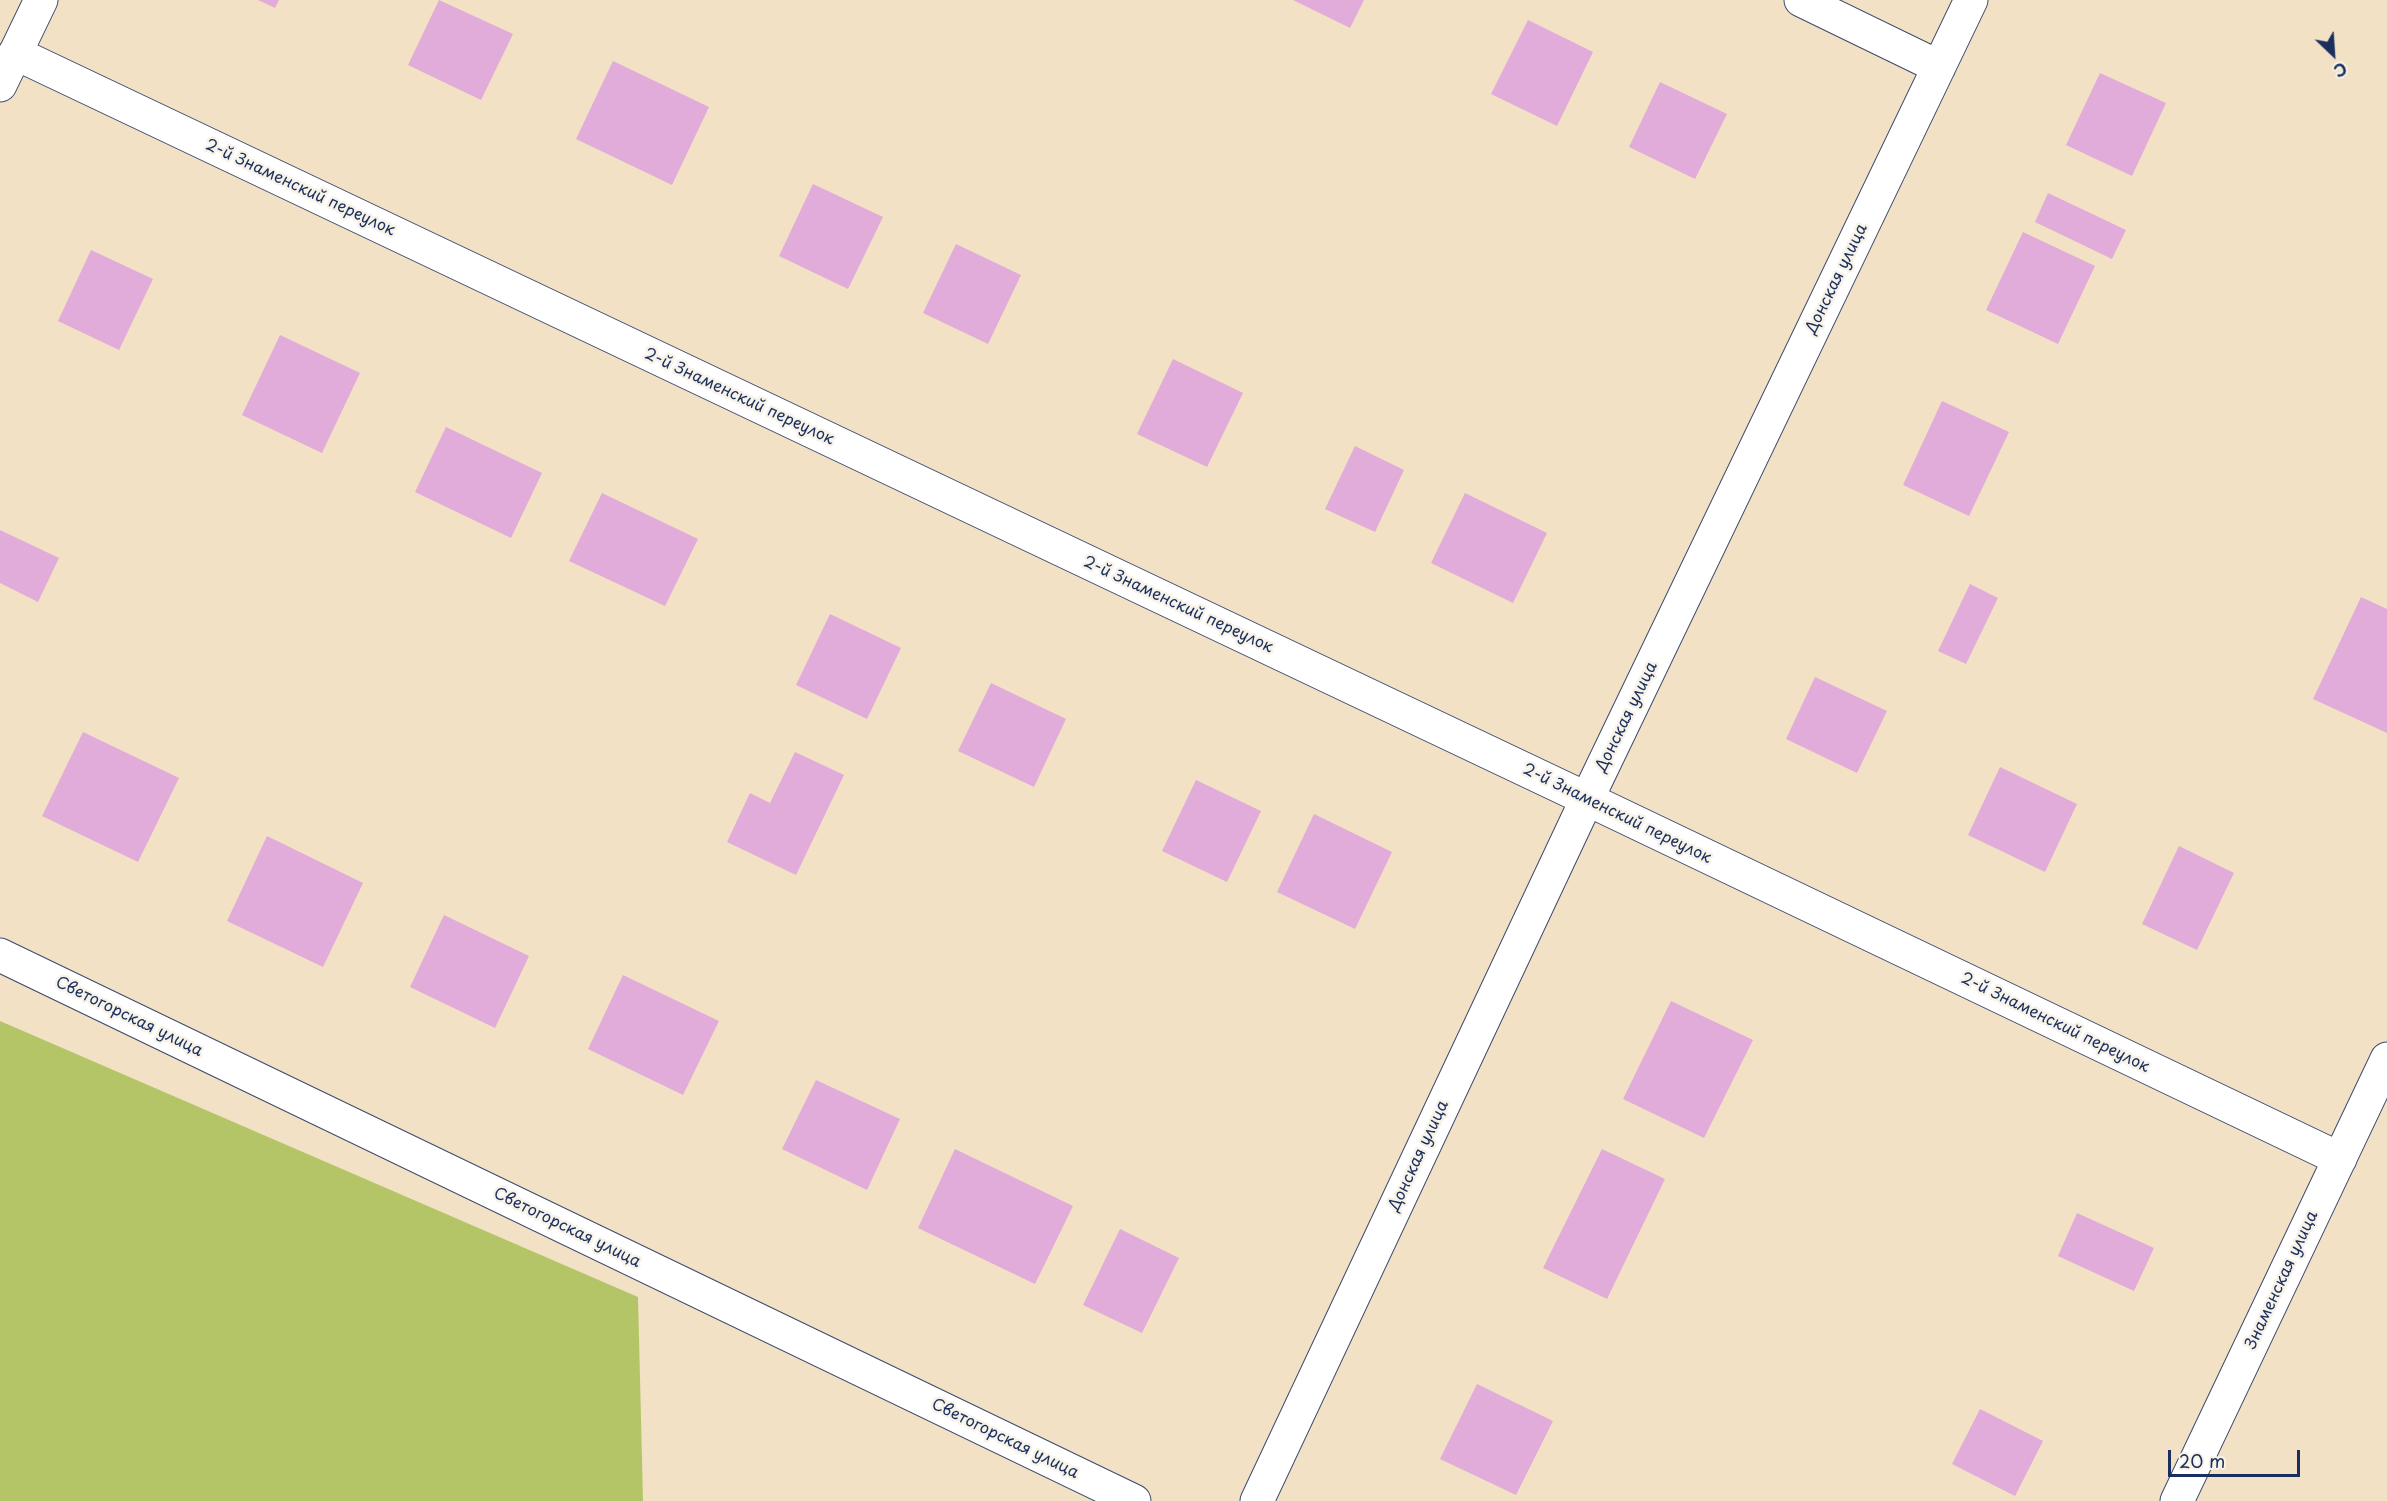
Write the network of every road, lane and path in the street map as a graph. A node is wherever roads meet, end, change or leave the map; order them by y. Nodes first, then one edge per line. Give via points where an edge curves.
1 (41, 0) edge
2 (1801, 0) edge
3 (1971, 0) edge
4 (15, 54) junction
5 (1939, 67) junction
6 (0, 85) edge
7 (1587, 799) junction
8 (0, 955) edge
9 (2387, 1059) edge
10 (2340, 1160) junction
11 (1134, 1501) edge
12 (1257, 1501) edge
13 (2177, 1501) edge

1 - 4 street
2 - 5 street
3 - 5 street, Донская улица
4 - 6 street
4 - 7 street, 2-й Знаменский переулок
5 - 7 street, Донская улица
7 - 10 street, 2-й Знаменский переулок
7 - 12 street, Донская улица
8 - 11 street, Светогорская улица
9 - 10 street, Знаменская улица
10 - 13 street, Знаменская улица

